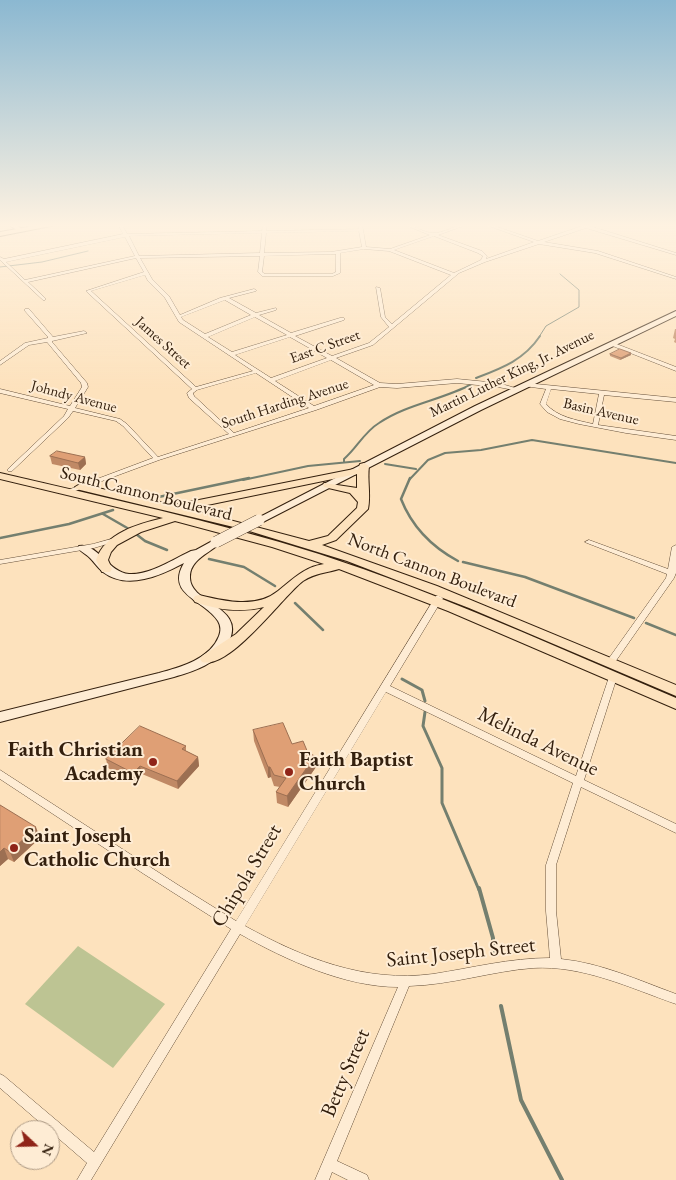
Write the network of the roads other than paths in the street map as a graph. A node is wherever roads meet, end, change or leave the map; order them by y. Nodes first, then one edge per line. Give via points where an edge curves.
1 (33, 279) edge
2 (124, 279) edge
3 (150, 279) edge
4 (447, 279) edge
5 (24, 281) joint
6 (378, 288) dead end
7 (254, 290) dead end
8 (225, 298) junction
9 (43, 299) dead end
10 (274, 309) dead end
11 (27, 310) dead end
12 (676, 313) edge
13 (255, 315) junction
14 (178, 317) junction
15 (342, 319) dead end
16 (392, 327) junction
17 (84, 333) dead end
18 (289, 335) junction
19 (205, 336) junction
20 (50, 341) junction
21 (612, 344) junction
22 (232, 354) junction
23 (330, 359) junction
24 (0, 363) edge
25 (675, 367) edge
26 (258, 371) junction
27 (271, 380) junction
28 (379, 385) junction
29 (521, 388) junction
30 (549, 388) junction
31 (195, 389) junction
32 (0, 391) edge
33 (602, 392) junction
34 (676, 400) edge
35 (73, 408) junction
36 (314, 409) junction
37 (595, 426) junction
38 (233, 435) junction
39 (676, 438) edge
40 (157, 459) junction
41 (359, 469) junction
42 (3, 471) edge
43 (328, 485) junction
44 (81, 487) junction
45 (67, 492) junction
46 (364, 498) junction
47 (167, 507) junction
48 (133, 508) junction
49 (188, 522) junction
50 (343, 530) junction
51 (129, 533) junction
52 (589, 542) dead end
53 (213, 544) junction
54 (308, 544) junction
55 (284, 547) junction
56 (676, 547) edge
57 (83, 548) junction
58 (349, 558) junction
59 (0, 562) edge
60 (106, 569) junction
61 (357, 571) junction
62 (672, 573) junction
63 (292, 585) junction
64 (440, 597) junction
65 (199, 599) junction
66 (207, 659) junction
67 (610, 663) junction
68 (613, 677) junction
69 (384, 687) junction
70 (676, 691) edge
71 (676, 704) edge
72 (0, 717) edge
73 (0, 774) edge
74 (578, 782) junction
75 (676, 830) edge
76 (237, 927) junction
77 (556, 963) junction
78 (406, 981) junction
79 (676, 999) edge
80 (0, 1080) edge
81 (96, 1161) junction
82 (329, 1164) junction
83 (84, 1180) edge
84 (322, 1180) edge
85 (362, 1180) edge

1 - 5 street
2 - 31 street, James Street via 88,291
3 - 14 street via 167,297
4 - 16 street, East C Street
5 - 9 street
6 - 16 street via 383,318
7 - 8 street
8 - 13 street
8 - 14 street
10 - 13 street
11 - 20 street via 52,337
12 - 21 main road, Martin Luther King, Jr. Avenue
13 - 18 street
13 - 19 street
14 - 19 street
15 - 18 street
16 - 23 street, East C Street via 371,344
17 - 20 street
18 - 22 street
18 - 23 street
19 - 22 street
20 - 24 street via 24,345
20 - 35 street via 84,383 85,387
21 - 25 street
21 - 29 main road, Martin Luther King, Jr. Avenue
22 - 26 street
23 - 27 street, East C Street
23 - 28 street
26 - 27 street
26 - 31 street
27 - 36 street
28 - 29 street, South Harding Avenue via 456,381
28 - 36 street, South Harding Avenue
29 - 30 street, South Harding Avenue
29 - 41 main road, Martin Luther King, Jr. Avenue
30 - 33 street, South Harding Avenue
30 - 37 street, Basin Avenue via 544,409
31 - 38 street, James Street via 190,393 191,397
32 - 35 street, Johndy Avenue
33 - 34 street, South Harding Avenue
33 - 37 street
35 - 40 street, Johndy Avenue via 118,420
35 - 42 street
36 - 38 street, South Harding Avenue
37 - 39 street, Basin Avenue
38 - 40 street, South Harding Avenue
40 - 44 street, South Harding Avenue
41 - 43 main road, Martin Luther King, Jr. Avenue
41 - 46 main road
41 - 47 main road via 206,503
42 - 44 main road, South Cannon Boulevard
42 - 45 main road, South Cannon Boulevard
43 - 46 main road via 354,490
43 - 53 main road, Martin Luther King, Jr. Avenue, bridge
44 - 45 street, South Harding Avenue
44 - 47 main road, South Cannon Boulevard
45 - 48 main road, South Cannon Boulevard
46 - 50 main road via 362,508
47 - 54 main road, North Cannon Boulevard
48 - 49 main road, South Cannon Boulevard
48 - 51 main road via 141,518 139,525
49 - 51 main road via 163,521
49 - 55 main road, South Cannon Boulevard
50 - 54 main road via 328,541
50 - 58 main road via 338,544
51 - 57 street
51 - 60 main road via 111,544 104,553
52 - 62 street
53 - 60 main road via 146,575 124,576
53 - 65 main road, Martin Luther King, Jr. Avenue via 193,558 185,572 186,586
54 - 58 main road, North Cannon Boulevard
55 - 61 main road, North Cannon Boulevard
55 - 63 main road via 303,563 303,569
56 - 62 street
57 - 59 street
57 - 60 main road
58 - 64 main road, North Cannon Boulevard
61 - 63 main road via 321,567 309,571
61 - 64 main road, North Cannon Boulevard
62 - 67 street
63 - 65 main road via 268,601 246,606 225,606
63 - 66 main road via 244,635
64 - 67 main road, North Cannon Boulevard
64 - 68 main road, North Cannon Boulevard
64 - 69 street, Chipola Street
65 - 66 main road, Martin Luther King, Jr. Avenue via 218,612 226,627 222,644
66 - 72 main road, Martin Luther King, Jr. Avenue via 171,674
67 - 70 main road, North Cannon Boulevard
68 - 71 main road, North Cannon Boulevard
68 - 74 street
69 - 74 street, Melinda Avenue
69 - 76 street, Chipola Street
73 - 76 street, Saint Joseph Street
74 - 75 street, Melinda Avenue
74 - 77 street via 550,865
76 - 78 street, Saint Joseph Street via 342,973
76 - 81 street, Chipola Street
77 - 78 street, Saint Joseph Street via 534,963
77 - 79 street, Saint Joseph Street via 592,970
78 - 82 street, Betty Street
80 - 81 street
81 - 83 street, Chipola Street
82 - 84 street, Betty Street
82 - 85 street

